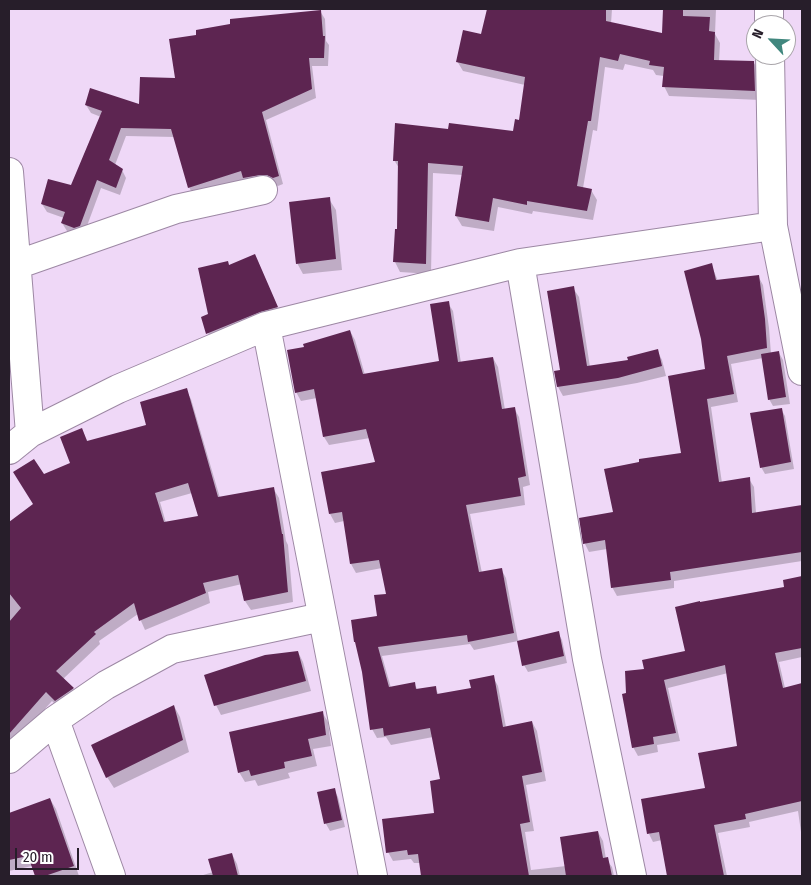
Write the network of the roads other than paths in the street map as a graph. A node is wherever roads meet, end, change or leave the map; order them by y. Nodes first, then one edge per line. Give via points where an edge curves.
1 (770, 65) edge
2 (9, 172) edge
3 (263, 190) dead end
4 (773, 226) junction
5 (520, 263) junction
6 (16, 265) junction
7 (266, 326) junction
8 (802, 371) edge
9 (30, 433) junction
10 (9, 450) edge
11 (322, 617) junction
12 (56, 720) junction
13 (9, 759) edge
14 (111, 876) edge
15 (373, 876) edge
16 (632, 876) edge

1 - 4 street
2 - 6 street
3 - 6 street via 176,209
4 - 5 street
4 - 8 street
5 - 7 street
5 - 16 street via 586,658
6 - 9 street
7 - 9 street via 118,389
7 - 11 street
9 - 10 street
11 - 12 street via 172,649 106,685
11 - 15 street
12 - 13 street
12 - 14 street

